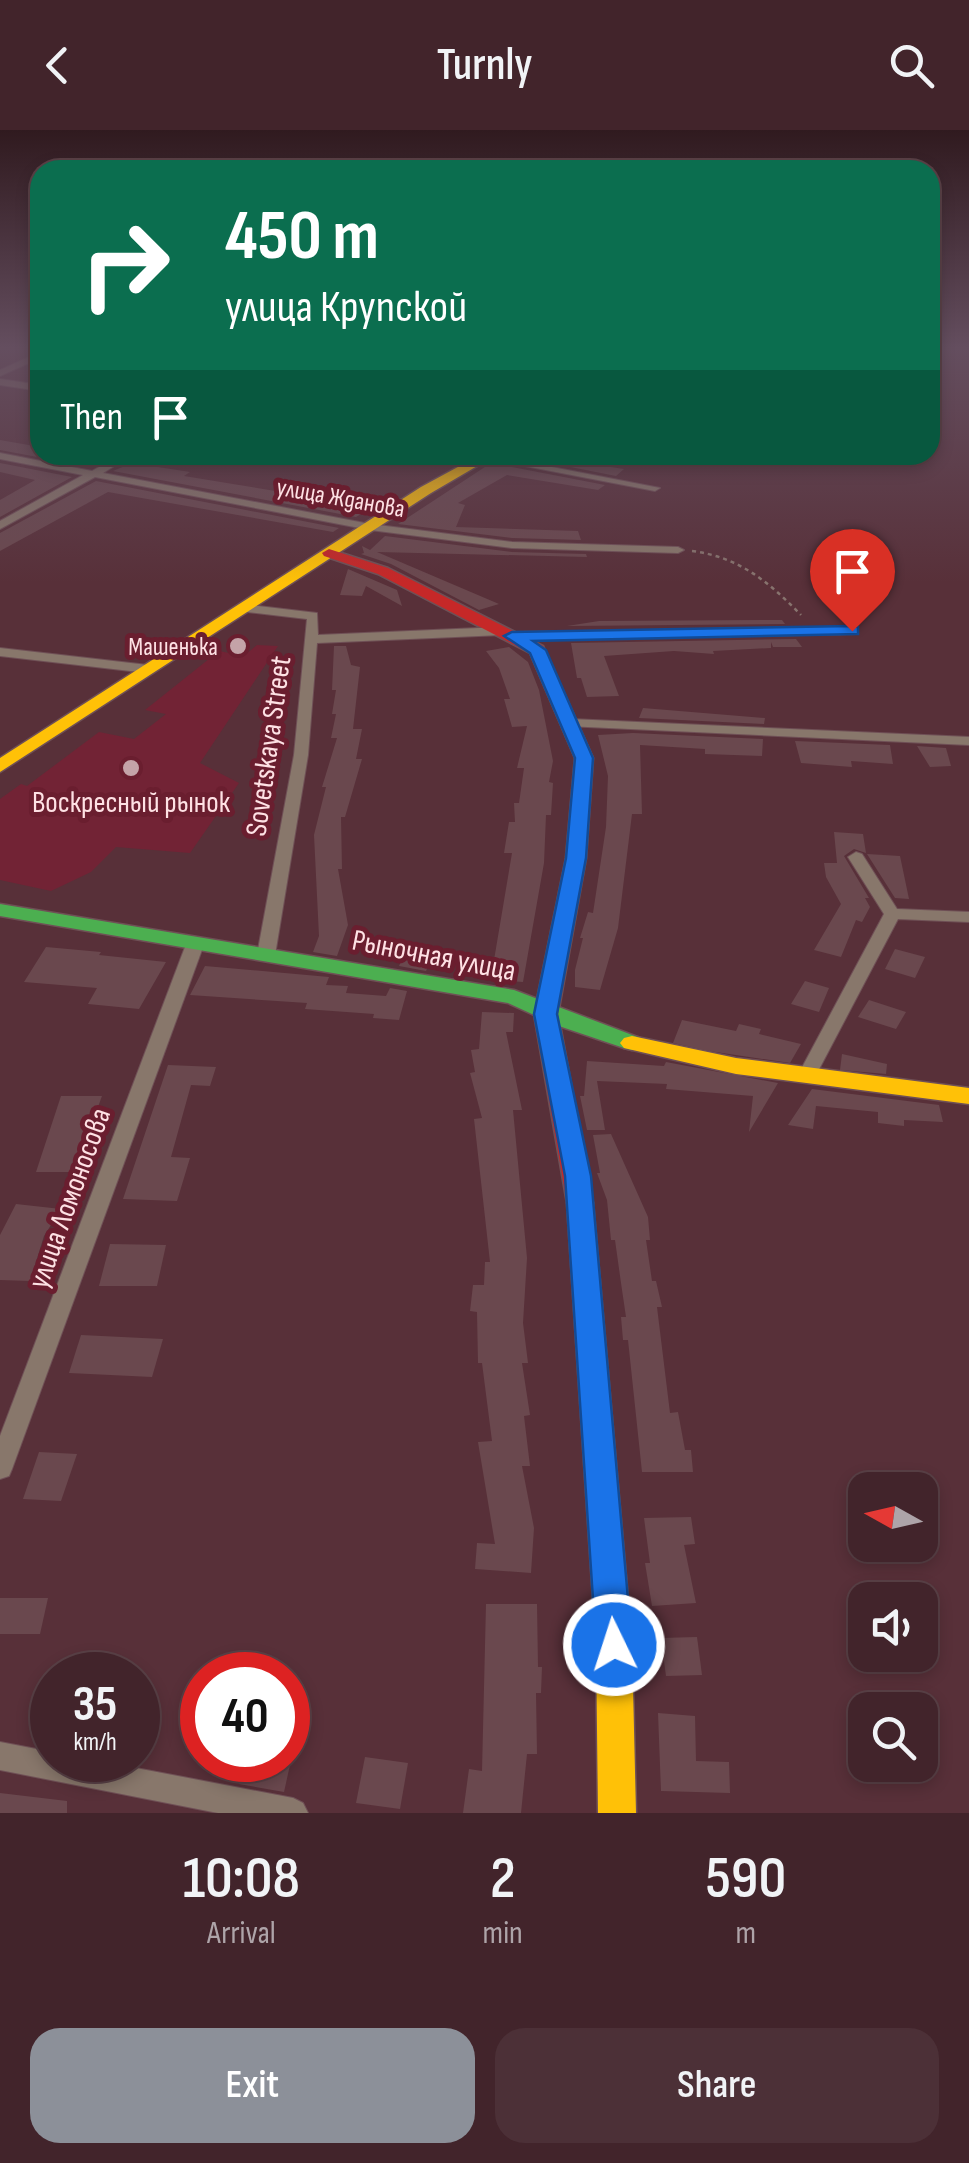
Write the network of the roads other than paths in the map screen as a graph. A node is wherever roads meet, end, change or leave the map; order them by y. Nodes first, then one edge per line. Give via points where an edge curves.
1 (0, 456) edge
2 (30, 461) edge
3 (53, 465) edge
4 (108, 465) edge
5 (469, 465) edge
6 (531, 465) edge
7 (95, 472) junction
8 (655, 488) dead end
9 (0, 526) edge
10 (370, 527) junction
11 (678, 550) road end
12 (329, 553) junction
13 (242, 608) junction
14 (852, 631) dead end
15 (508, 634) junction
16 (313, 638) junction
17 (0, 652) edge
18 (148, 669) junction
19 (571, 723) junction
20 (969, 742) edge
21 (0, 766) edge
22 (856, 857) dead end
23 (0, 910) edge
24 (892, 914) junction
25 (969, 917) edge
26 (194, 947) junction
27 (266, 955) junction
28 (546, 1014) junction
29 (806, 1075) junction
30 (969, 1096) edge
31 (0, 1469) edge
32 (0, 1756) edge
33 (293, 1813) edge
34 (617, 1813) edge

1 - 2 street, улица Жданова
3 - 7 street, улица Жданова
4 - 7 street
5 - 10 street
6 - 8 street
7 - 9 street
7 - 10 street, улица Жданова
10 - 11 street, улица Жданова via 512,545
10 - 12 street
12 - 13 street
12 - 15 street via 383,570
13 - 16 street, Sovetskaya Street via 313,616
13 - 18 street
14 - 15 street
15 - 16 street
15 - 19 street via 538,650
16 - 27 street, Sovetskaya Street
17 - 18 street
18 - 21 street
19 - 20 street
19 - 28 street via 584,758 578,842
22 - 24 street
23 - 26 street, Рыночная улица
24 - 25 street
24 - 29 street
26 - 27 street, Рыночная улица
26 - 31 street, улица Ломоносова
27 - 28 street, Рыночная улица via 514,996
28 - 29 street, Рыночная улица via 684,1056
28 - 34 street via 578,1176 614,1645
29 - 30 street, Рыночная улица
32 - 33 street

